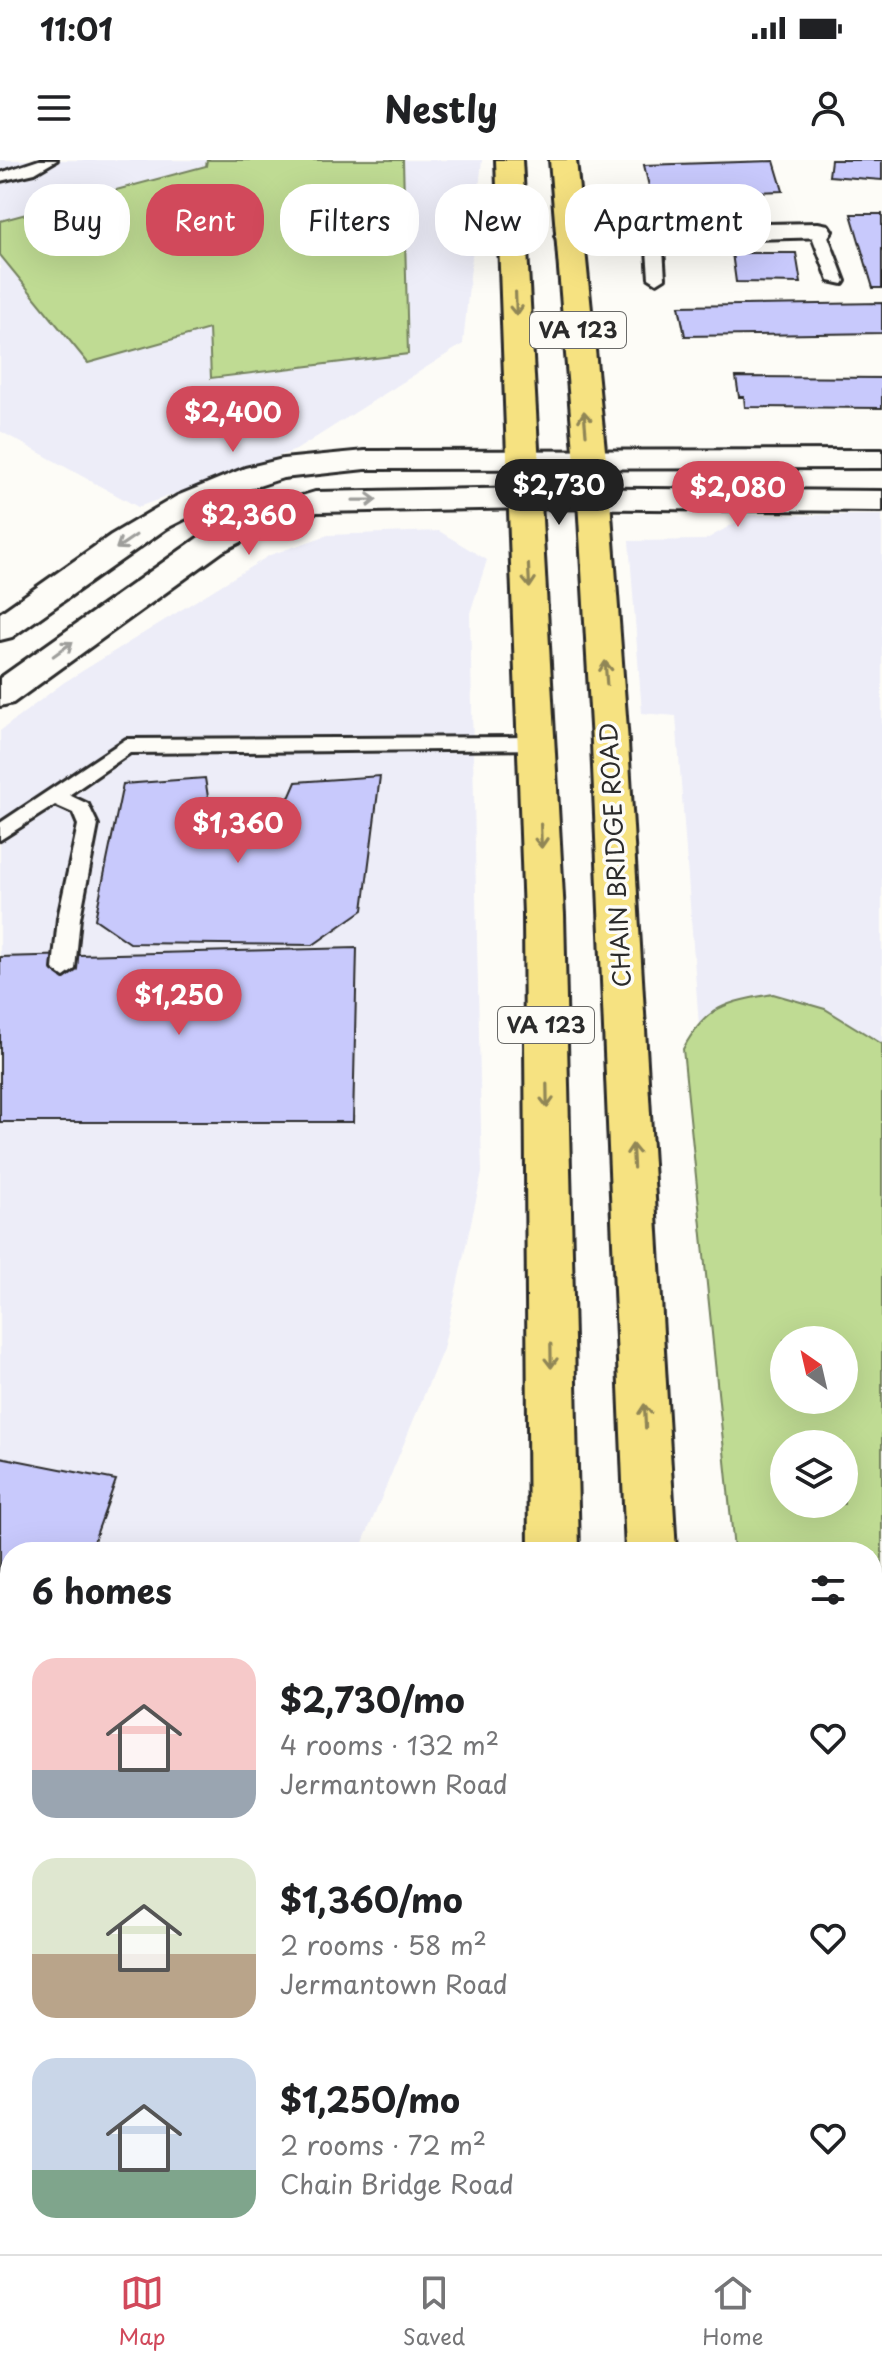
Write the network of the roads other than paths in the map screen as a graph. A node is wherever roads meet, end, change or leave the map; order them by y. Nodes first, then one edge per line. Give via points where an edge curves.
1 (50, 160) edge
2 (509, 160) edge
3 (563, 160) edge
4 (0, 177) edge
5 (565, 185) edge
6 (818, 231) joint
7 (771, 232) edge
8 (571, 256) edge
9 (655, 256) edge
10 (657, 278) dead end
11 (837, 281) dead end
12 (882, 459) edge
13 (588, 460) junction
14 (524, 479) junction
15 (594, 500) junction
16 (882, 501) edge
17 (0, 629) edge
18 (0, 695) edge
19 (537, 744) junction
20 (54, 796) junction
21 (0, 833) edge
22 (64, 969) dead end
23 (649, 1494) junction
24 (554, 1542) edge
25 (651, 1542) edge
26 (668, 1542) edge

1 - 4 lane
2 -> 14 main road, VA 123
3 - 5 main road, CHAIN BRIDGE ROAD / VA 123
6 - 7 main road
6 - 11 lane
13 -> 8 main road, CHAIN BRIDGE ROAD / VA 123
9 - 10 lane
12 - 13 main road
13 - 14 main road
13 - 15 main road, CHAIN BRIDGE ROAD / VA 123
14 - 15 main road
14 -> 17 main road via 365,460 254,476 142,531
18 -> 14 main road via 211,544 266,517 315,502
14 -> 19 main road, VA 123
15 - 16 main road
23 -> 15 main road, CHAIN BRIDGE ROAD / VA 123
19 - 20 lane via 126,746
19 -> 24 main road, VA 123
20 - 21 lane
20 - 22 lane via 81,809 88,825
23 - 25 main road, CHAIN BRIDGE ROAD / VA 123
23 - 26 main road

